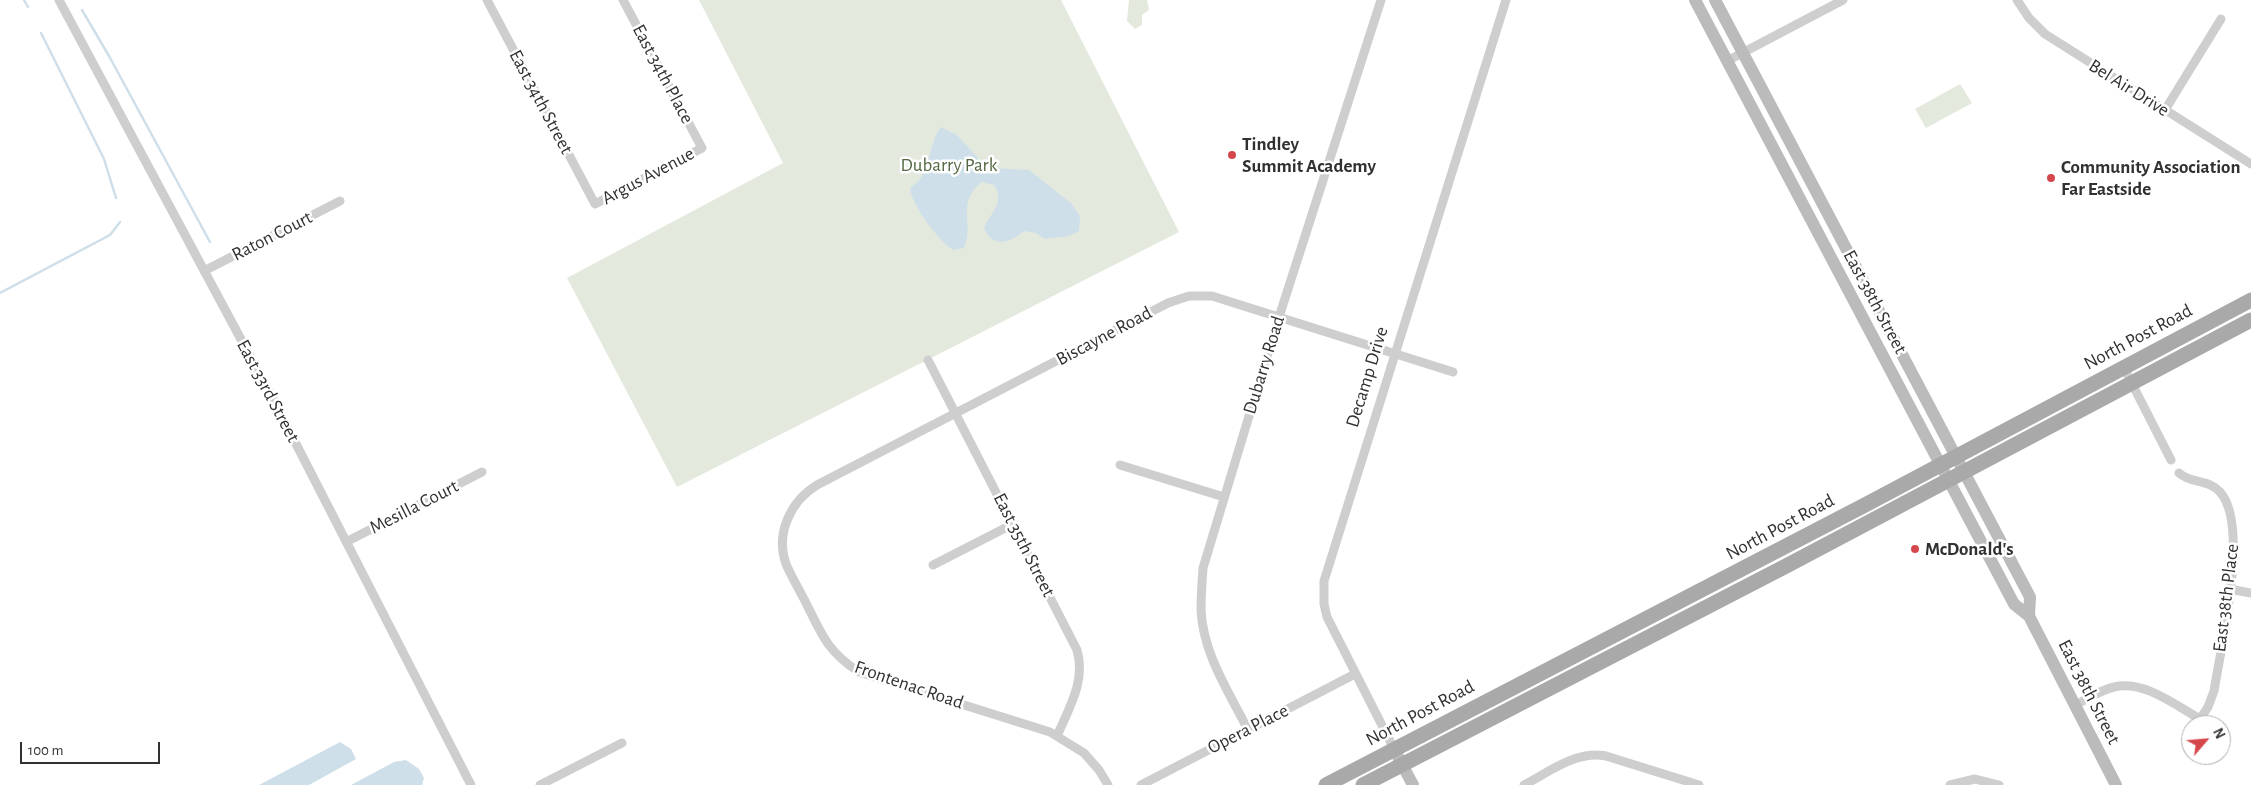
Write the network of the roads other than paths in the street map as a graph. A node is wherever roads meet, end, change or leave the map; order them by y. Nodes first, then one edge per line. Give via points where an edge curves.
1 (487, 0) edge
2 (623, 0) edge
3 (1381, 0) edge
4 (1506, 0) edge
5 (1695, 0) edge
6 (1715, 0) edge
7 (1843, 0) edge
8 (2017, 0) edge
9 (61, 1) edge
10 (2220, 19) dead end
11 (1743, 53) junction
12 (1727, 61) junction
13 (2165, 110) junction
14 (702, 148) joint
15 (2251, 164) edge
16 (340, 201) dead end
17 (595, 204) joint
18 (204, 271) junction
19 (2251, 300) edge
20 (1279, 317) junction
21 (2251, 320) edge
22 (1394, 353) junction
23 (928, 360) dead end
24 (2124, 368) junction
25 (1454, 372) dead end
26 (2132, 384) junction
27 (956, 414) junction
28 (1956, 457) junction
29 (2171, 460) dead end
30 (1120, 465) dead end
31 (1941, 465) junction
32 (482, 472) dead end
33 (1964, 472) junction
34 (2179, 473) dead end
35 (1949, 480) junction
36 (1224, 497) junction
37 (787, 519) joint
38 (1013, 524) junction
39 (346, 542) junction
40 (933, 565) dead end
41 (2228, 590) junction
42 (2251, 593) edge
43 (2029, 616) junction
44 (1355, 674) junction
45 (2076, 706) junction
46 (1248, 730) junction
47 (1057, 736) junction
48 (622, 743) dead end
49 (1398, 757) junction
50 (471, 785) edge
51 (540, 785) edge
52 (1108, 785) edge
53 (1141, 785) edge
54 (1326, 785) edge
55 (1363, 785) edge
56 (1413, 785) edge
57 (1524, 785) edge
58 (1699, 785) edge
59 (1950, 785) edge
60 (1999, 785) edge
61 (2116, 785) edge

1 - 17 street, East 34th Street
2 - 14 street, East 34th Place
3 - 20 street, Dubarry Road
4 - 22 street, Decamp Drive
5 - 12 main road, East 38th Street
6 - 11 main road, East 38th Street
7 - 11 street
8 - 13 street, Bel Air Drive via 2045,34
9 - 18 street, East 33rd Street
10 - 13 street
11 - 12 street
11 - 28 main road, East 38th Street
12 - 31 main road, East 38th Street
13 - 15 street, Bel Air Drive
14 - 17 street, Argus Avenue
16 - 18 street, Raton Court
18 - 39 street, East 33rd Street
19 - 24 main road, North Post Road
20 - 22 street, Biscayne Road
20 - 27 street, Biscayne Road via 1212,296 1180,298
20 - 36 street, Dubarry Road
21 - 26 main road, North Post Road
22 - 25 street, Biscayne Road
22 - 44 street, Decamp Drive via 1323,590 1328,617
23 - 27 street, East 35th Street
24 - 26 street
24 - 28 main road, North Post Road
26 - 29 street
26 - 33 main road, North Post Road
27 - 37 street, Biscayne Road via 813,488 799,500
27 - 38 street, East 35th Street
28 - 31 main road, North Post Road
28 - 33 main road, East 38th Street
30 - 36 street
31 - 35 main road, East 38th Street
31 - 49 main road, North Post Road
32 - 39 street, Mesilla Court
33 - 35 main road, North Post Road
33 - 43 main road, East 38th Street via 2030,597
34 - 41 street, East 38th Place via 2191,481 2213,486 2225,499 2232,520 2234,542
35 - 43 main road, East 38th Street via 2014,604
35 - 49 main road, North Post Road
36 - 46 street, Dubarry Road via 1203,568 1201,611 1215,665
37 - 47 street, Frontenac Road via 782,542 786,564 827,644 841,660 860,672
38 - 40 street
38 - 47 street, East 35th Street via 1078,654 1078,688
39 - 50 street, East 33rd Street
41 - 42 street
41 - 45 street, East 38th Place via 2214,691 2200,719 2151,692 2130,686 2109,688
43 - 45 main road, East 38th Street
44 - 46 street, Opera Place
44 - 49 street, Decamp Drive
45 - 61 main road, East 38th Street
46 - 53 street, Opera Place
47 - 52 street, Frontenac Road via 1084,753
48 - 51 street
49 - 54 main road, North Post Road
49 - 55 main road, North Post Road
49 - 56 main road
57 - 58 street via 1572,760 1593,755 1606,756
59 - 60 street via 1975,779

